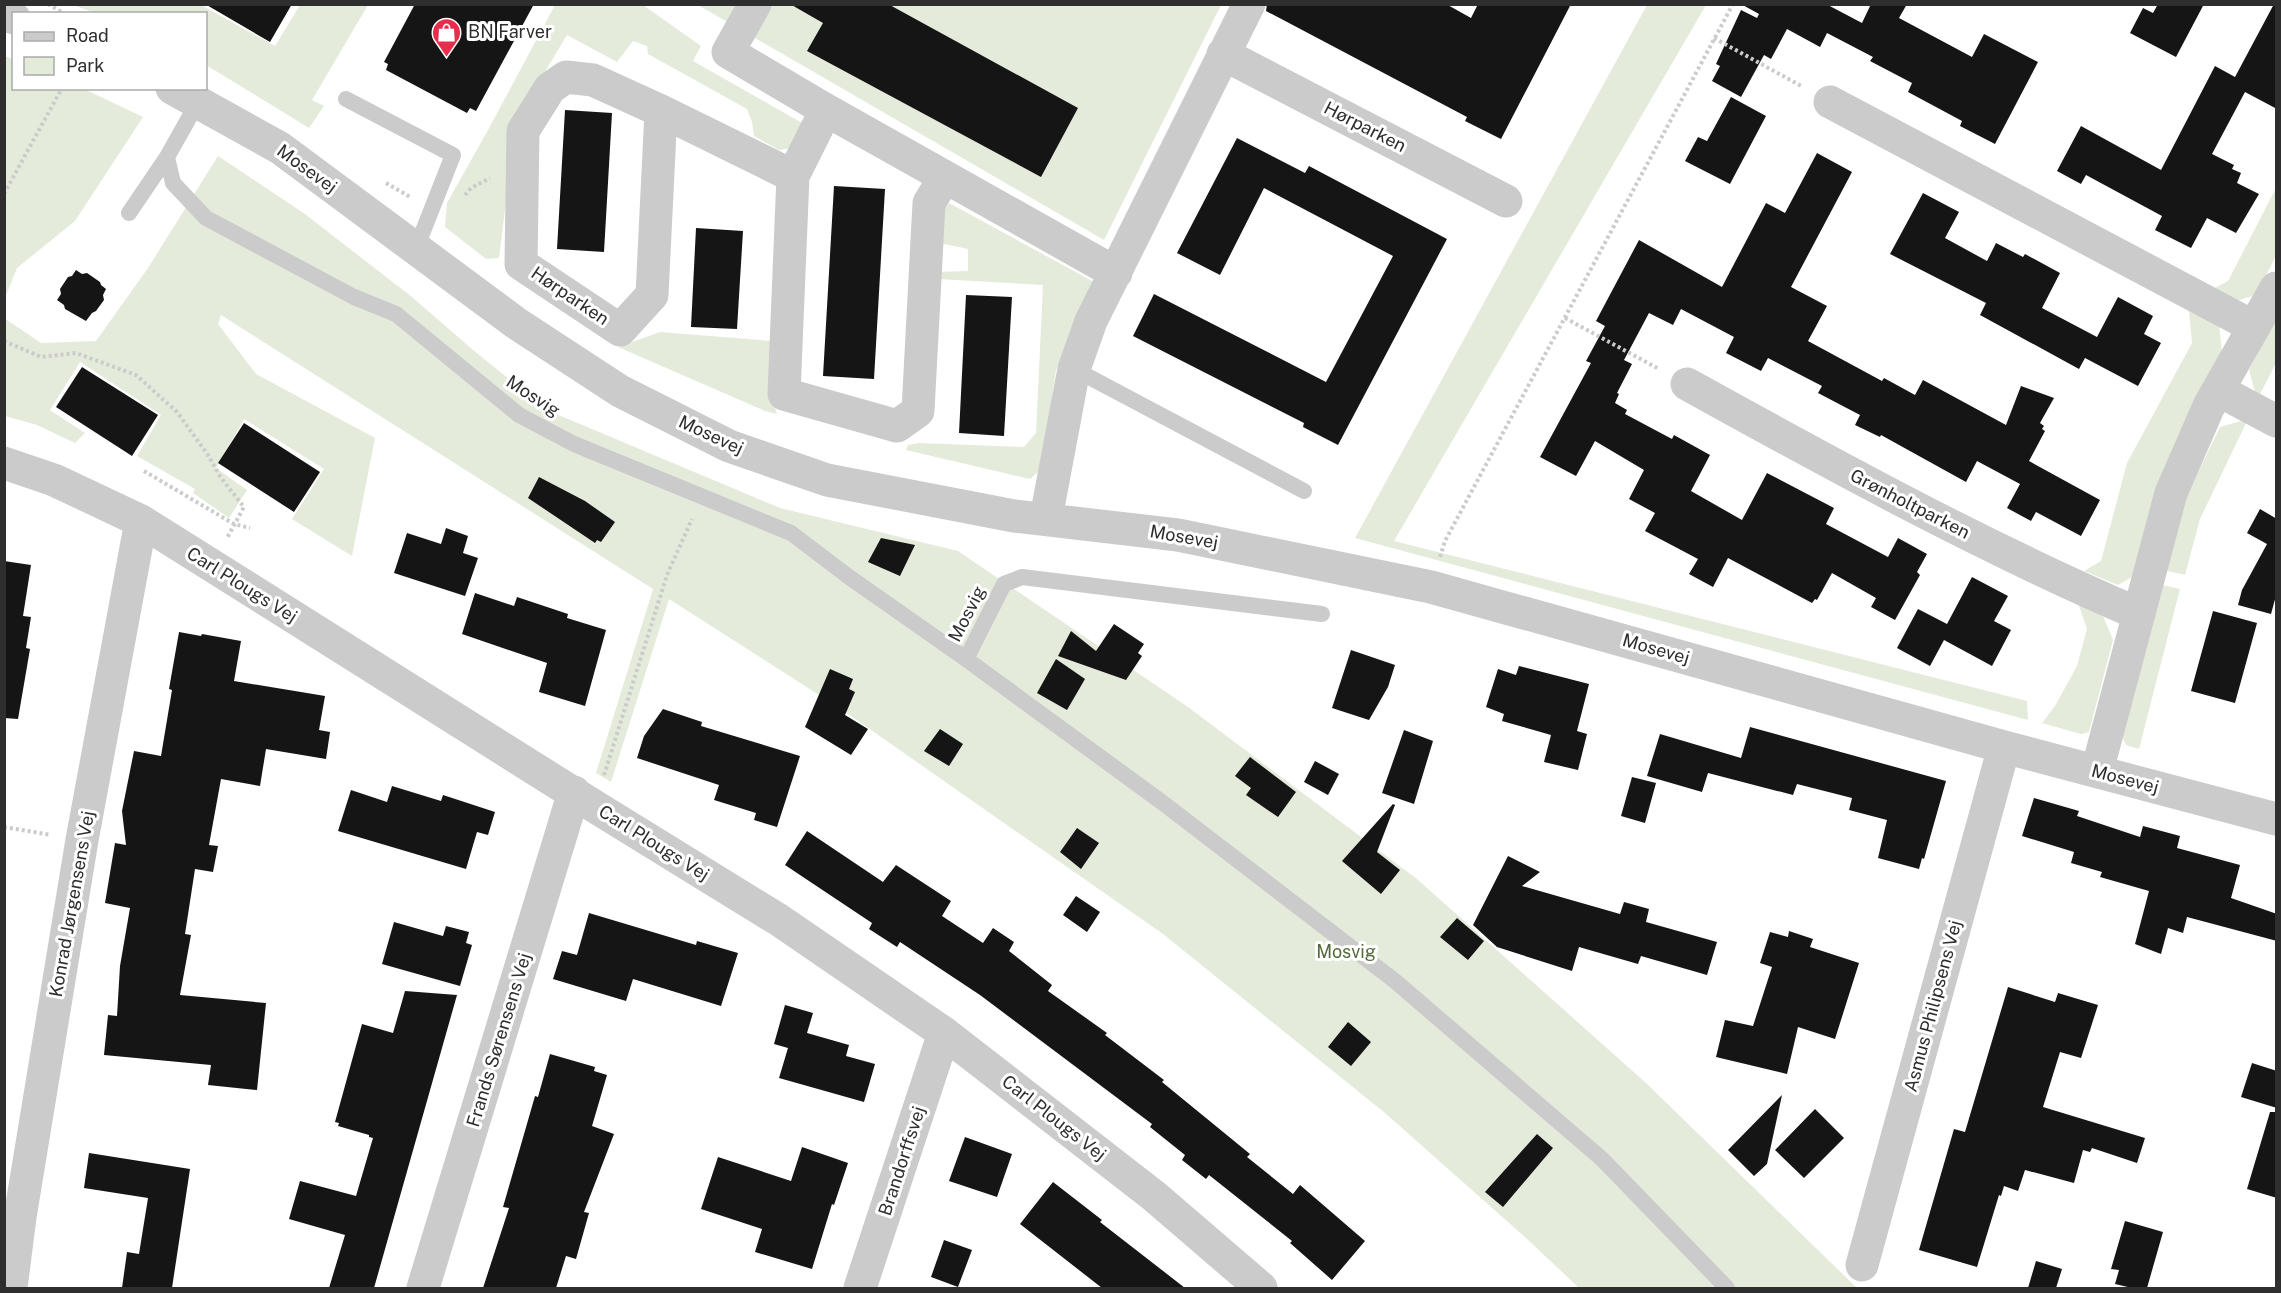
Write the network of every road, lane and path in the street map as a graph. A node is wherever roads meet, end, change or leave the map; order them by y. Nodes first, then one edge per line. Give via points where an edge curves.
1 (48, 4) edge
2 (755, 4) edge
3 (1249, 4) edge
4 (1733, 4) edge
5 (62, 12) edge
6 (1714, 38) junction
7 (1223, 54) junction
8 (61, 90) edge
9 (185, 95) edge
10 (346, 99) dead end
11 (1830, 102) joint
12 (826, 110) junction
13 (662, 111) junction
14 (167, 158) junction
15 (521, 164) junction
16 (793, 176) junction
17 (945, 177) junction
18 (382, 181) dead end
19 (4, 194) edge
20 (1506, 201) dead end
21 (432, 210) junction
22 (129, 213) dead end
23 (416, 249) junction
24 (1116, 273) junction
25 (2277, 288) edge
26 (1565, 318) junction
27 (2254, 327) junction
28 (4, 341) edge
29 (1074, 369) junction
30 (1687, 384) joint
31 (2218, 390) junction
32 (2277, 421) edge
33 (4, 463) edge
34 (144, 471) dead end
35 (1304, 491) dead end
36 (702, 495) junction
37 (1046, 518) junction
38 (141, 521) junction
39 (234, 525) junction
40 (250, 528) dead end
41 (211, 565) junction
42 (1431, 587) junction
43 (1322, 614) dead end
44 (2139, 614) junction
45 (966, 659) junction
46 (2004, 747) junction
47 (2097, 771) junction
48 (584, 799) junction
49 (2277, 819) edge
50 (4, 827) edge
51 (82, 840) junction
52 (944, 1033) junction
53 (12, 1216) edge
54 (1862, 1265) dead end
55 (11, 1288) edge
56 (423, 1288) edge
57 (860, 1288) edge
58 (1262, 1288) edge
59 (1727, 1288) edge

1 - 5 path
2 - 12 street via 728,52
3 - 7 street
4 - 6 path
6 - 11 path
6 - 26 path
7 - 20 street, Hørparken
7 - 24 street
8 - 19 path
9 - 14 lane
9 - 23 street, Mosevej via 280,148
10 - 21 lane via 453,155
11 - 27 street
12 - 16 street
12 - 17 street
13 - 15 street, Hørparken via 593,80 566,76 550,88 523,131
13 - 15 street, Hørparken via 652,295 620,330 521,264
13 - 16 street, Hørparken
14 - 22 lane
14 - 36 lane, Mosvig via 173,183 206,218 354,297 396,315 519,415 574,444
15 - 21 path via 471,188 454,209
16 - 17 street via 784,394 897,426 918,411 929,203
17 - 24 street
18 - 21 path
21 - 23 lane
23 - 37 street, Mosevej via 516,323 620,391 729,446 827,480 1014,516
24 - 29 street via 1091,321
25 - 27 street
26 - 30 path
26 - 42 path via 1445,542
27 - 31 street
28 - 39 path via 42,357 76,353 136,375 177,412 244,507
29 - 35 lane
29 - 37 street
30 - 44 street, Grønholtparken via 1884,492
31 - 32 street
31 - 44 street via 2171,493
33 - 38 street, Carl Plougs Vej via 54,480
34 - 39 path
36 - 45 lane, Mosvig via 791,533
36 - 48 path via 667,575
37 - 42 street, Mosevej via 1178,535
38 - 41 street, Carl Plougs Vej
38 - 51 street, Konrad Jørgensens Vej
39 - 40 path
39 - 41 path
41 - 48 street, Carl Plougs Vej
42 - 46 street, Mosevej
43 - 45 lane, Mosvig via 1022,577 1004,584
44 - 47 street
45 - 59 lane, Mosvig via 1163,803 1395,981 1602,1159
46 - 47 street, Mosevej
46 - 54 street, Asmus Philipsens Vej
47 - 49 street, Mosevej
48 - 52 street, Carl Plougs Vej via 779,920
48 - 56 street, Frands Sørensens Vej
50 - 51 path
51 - 53 street, Konrad Jørgensens Vej
52 - 57 street, Brandorffsvej
52 - 58 street, Carl Plougs Vej via 1154,1196
53 - 55 street, Konrad Jørgensens Vej

